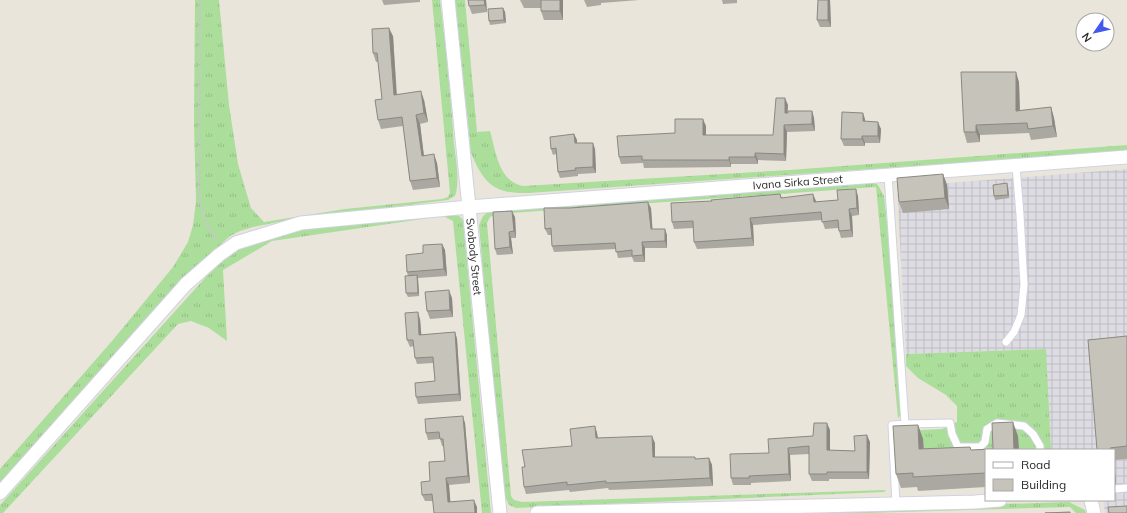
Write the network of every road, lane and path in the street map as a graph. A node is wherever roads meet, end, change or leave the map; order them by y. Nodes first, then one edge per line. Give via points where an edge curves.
1 (200, 0) edge
2 (448, 0) edge
3 (1127, 157) edge
4 (1016, 166) junction
5 (888, 175) junction
6 (469, 207) junction
7 (220, 255) junction
8 (1006, 342) dead end
9 (905, 424) junction
10 (1040, 449) edge
11 (1127, 488) edge
12 (1115, 489) edge
13 (0, 493) edge
14 (988, 501) edge
15 (1091, 501) edge
16 (896, 504) junction
17 (500, 513) edge
18 (537, 513) edge
19 (1094, 513) edge

1 - 7 path via 199,200
2 - 6 street, Svobody Street
3 - 4 street, Ivana Sirka Street
4 - 5 street, Ivana Sirka Street
4 - 8 lane via 1024,285 1021,315 1014,332
5 - 6 street, Ivana Sirka Street
5 - 9 lane
6 - 7 street, Ivana Sirka Street via 301,223 236,243
6 - 17 street, Svobody Street
7 - 13 street, Ivana Sirka Street via 186,284
9 - 10 lane via 950,423 958,447 967,448 980,447 985,442 986,428 997,423 1024,426 1033,434
9 - 16 lane via 892,425
11 - 12 lane
14 - 16 street
15 - 19 street
16 - 18 street

